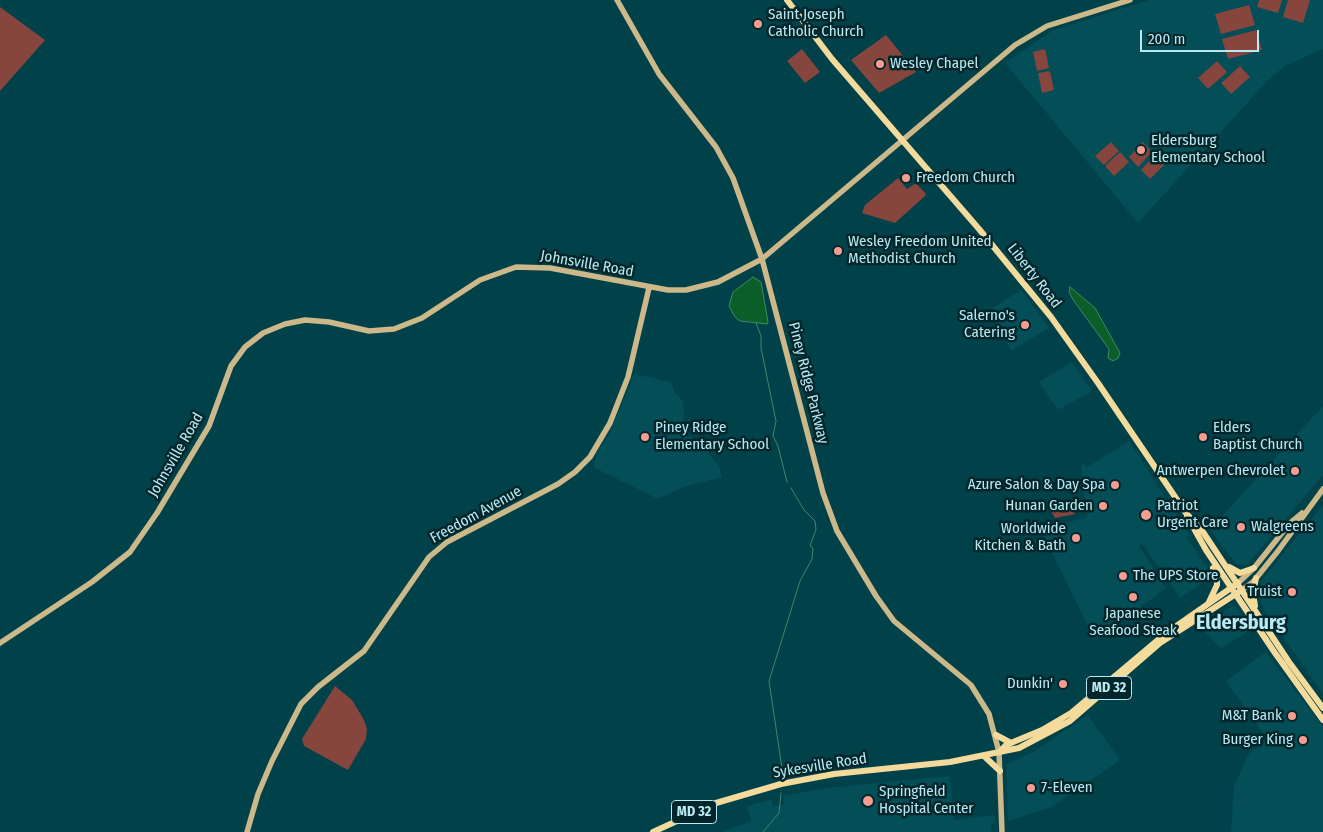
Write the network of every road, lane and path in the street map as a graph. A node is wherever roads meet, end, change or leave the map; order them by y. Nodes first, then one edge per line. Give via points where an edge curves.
1 (617, 0) edge
2 (787, 0) edge
3 (1130, 0) edge
4 (904, 142) junction
5 (762, 259) junction
6 (649, 288) junction
7 (1323, 489) edge
8 (1305, 511) junction
9 (1186, 512) junction
10 (1206, 550) junction
11 (1224, 563) junction
12 (1254, 568) junction
13 (1256, 578) junction
14 (1238, 583) junction
15 (1231, 588) junction
16 (1242, 590) junction
17 (1236, 594) junction
18 (1208, 604) junction
19 (1256, 610) junction
20 (0, 643) edge
21 (1323, 708) edge
22 (1323, 720) edge
23 (996, 735) junction
24 (1011, 743) junction
25 (999, 752) junction
26 (984, 756) junction
27 (1000, 771) junction
28 (247, 832) edge
29 (652, 832) edge
30 (1002, 832) edge

1 - 5 street, Piney Ridge Parkway via 659,74 716,147 730,171
2 - 4 main road, Liberty Road via 832,59
3 - 4 street, Johnsville Road via 1036,32 1001,56
4 - 5 street, Johnsville Road
4 - 9 main road, Liberty Road via 1050,317
5 - 6 street, Johnsville Road via 728,278 705,286 686,290
5 - 23 street, Piney Ridge Parkway via 823,493 837,531 894,621 971,686 985,704
6 - 20 street, Johnsville Road via 550,268 516,267 480,280 422,318 394,329 369,331 305,320 263,333 245,347 231,366 209,426 130,552 92,582
6 - 28 street, Freedom Avenue via 628,377 610,423 593,452 575,472 558,484 447,542 428,557 364,651 318,686 301,704 265,777
7 - 8 street, Sykesville Road / MD 32
8 - 12 street, Sykesville Road / MD 32 via 1290,523
8 - 13 street, Sykesville Road / MD 32 via 1296,528
9 - 10 main road, Liberty Road
9 - 11 main road, Liberty Road
10 - 15 main road, Liberty Road
10 - 18 main road via 1217,577 1215,591
11 - 12 main road via 1240,573
11 - 14 main road, Liberty Road
12 - 14 street, Sykesville Road / MD 32
13 - 16 street, Sykesville Road / MD 32
13 - 19 main road via 1253,593
14 - 15 main road, Sykesville Road / MD 32
14 - 16 main road, Liberty Road
15 - 17 main road, Liberty Road
15 - 18 main road, Sykesville Road / MD 32
16 - 17 main road, Sykesville Road / MD 32
16 - 19 main road, Liberty Road
17 - 22 main road, Liberty Road
17 - 25 main road, Sykesville Road / MD 32 via 1154,648 1064,725 1019,748
18 - 24 main road, Sykesville Road / MD 32 via 1149,646 1071,713
19 - 21 main road, Liberty Road
23 - 24 main road
23 - 25 street, Piney Ridge Parkway
24 - 25 main road, Sykesville Road / MD 32
25 - 26 main road, Sykesville Road / MD 32
25 - 27 street, Piney Ridge Parkway
26 - 27 main road
26 - 29 main road, Sykesville Road / MD 32 via 940,764 828,774 781,784 716,803
27 - 30 street, Piney Ridge Parkway

